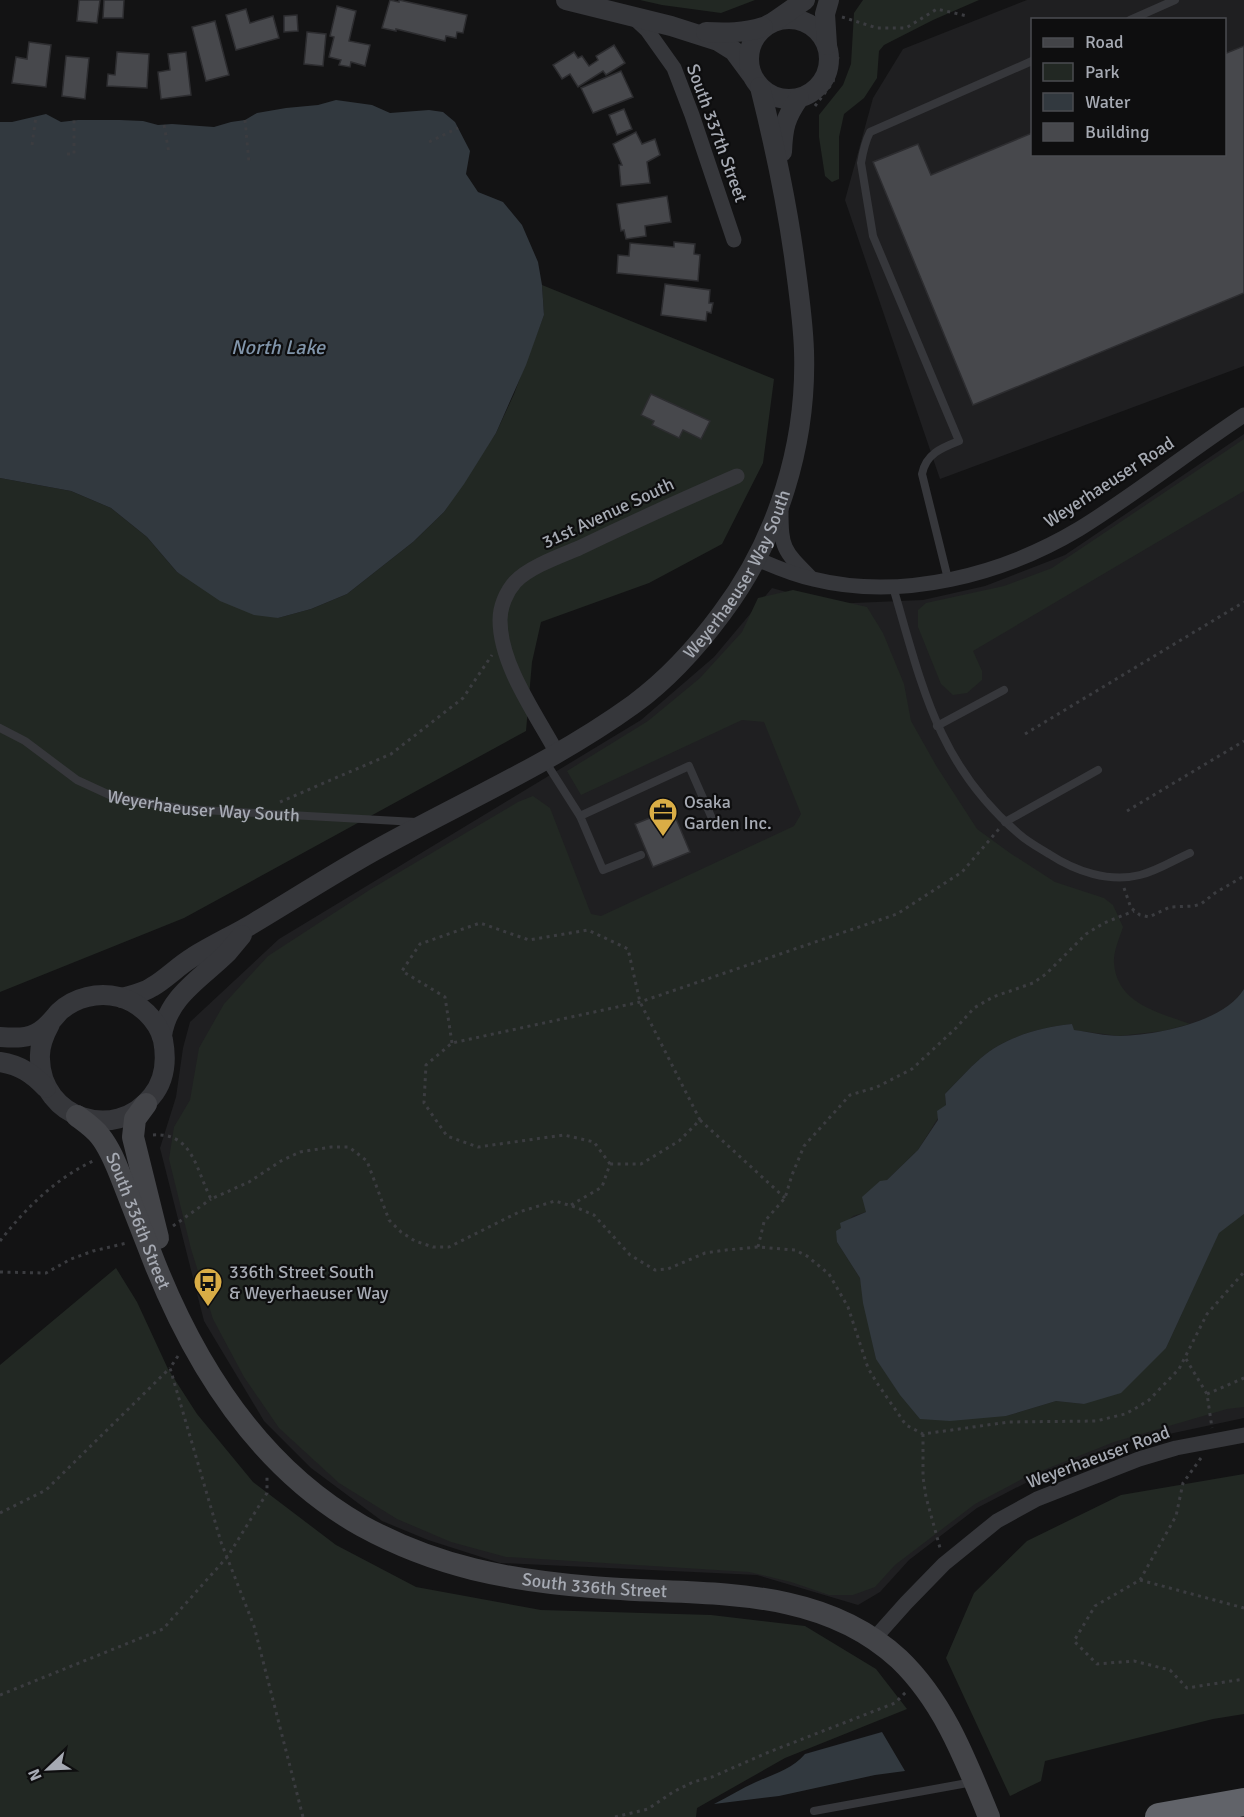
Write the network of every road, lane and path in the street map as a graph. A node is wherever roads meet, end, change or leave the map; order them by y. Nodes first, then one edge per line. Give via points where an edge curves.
1 (566, 0) edge
2 (805, 0) edge
3 (1175, 0) edge
4 (834, 8) edge
5 (632, 16) junction
6 (968, 16) dead end
7 (1134, 18) edge
8 (769, 24) junction
9 (671, 26) junction
10 (838, 26) dead end
11 (833, 50) junction
12 (1031, 62) edge
13 (756, 82) junction
14 (805, 103) junction
15 (36, 116) dead end
16 (74, 120) dead end
17 (244, 120) dead end
18 (164, 124) dead end
19 (458, 129) dead end
20 (429, 142) dead end
21 (32, 145) dead end
22 (169, 153) dead end
23 (67, 154) dead end
24 (249, 163) dead end
25 (781, 181) junction
26 (734, 240) dead end
27 (1244, 415) edge
28 (737, 476) dead end
29 (781, 501) junction
30 (758, 558) junction
31 (812, 579) junction
32 (948, 579) junction
33 (893, 587) junction
34 (1244, 602) edge
35 (502, 641) junction
36 (1004, 690) dead end
37 (937, 726) junction
38 (0, 728) edge
39 (1025, 734) dead end
40 (1244, 741) edge
41 (550, 756) junction
42 (1098, 770) dead end
43 (1127, 811) dead end
44 (256, 812) junction
45 (580, 816) junction
46 (1005, 822) junction
47 (427, 823) junction
48 (714, 823) dead end
49 (1190, 853) dead end
50 (641, 855) dead end
51 (1244, 876) edge
52 (1123, 878) junction
53 (1134, 911) junction
54 (249, 926) junction
55 (122, 998) junction
56 (640, 1002) junction
57 (50, 1024) junction
58 (162, 1036) junction
59 (0, 1037) edge
60 (452, 1043) junction
61 (0, 1062) edge
62 (49, 1091) junction
63 (146, 1104) junction
64 (77, 1116) junction
65 (700, 1120) junction
66 (153, 1135) dead end
67 (96, 1159) dead end
68 (610, 1164) junction
69 (785, 1198) junction
70 (211, 1199) junction
71 (571, 1205) junction
72 (172, 1227) dead end
73 (0, 1241) edge
74 (132, 1241) dead end
75 (758, 1247) junction
76 (0, 1272) edge
77 (1244, 1272) edge
78 (190, 1336) junction
79 (1186, 1359) junction
80 (170, 1368) junction
81 (1244, 1378) edge
82 (1207, 1394) junction
83 (923, 1434) junction
84 (1244, 1435) edge
85 (1213, 1441) junction
86 (266, 1450) junction
87 (0, 1513) edge
88 (228, 1556) junction
89 (944, 1564) junction
90 (1140, 1580) junction
91 (1244, 1608) edge
92 (873, 1640) junction
93 (1244, 1679) edge
94 (918, 1680) junction
95 (0, 1695) edge
96 (974, 1781) junction
97 (1244, 1802) edge
98 (814, 1811) dead end
99 (303, 1817) edge
100 (615, 1817) edge
101 (989, 1817) edge
102 (1159, 1817) edge

1 - 5 street
2 - 8 street
3 - 7 lane
4 - 6 path via 877,28 906,28 937,9
4 - 10 path
4 - 11 street via 825,14
5 - 9 street
5 - 26 street, South 337th Street via 674,68
8 - 9 street via 749,32 728,34
8 - 11 street via 787,18 800,20 821,34
8 - 13 street via 755,37 750,50 749,63
9 - 13 street via 725,45 741,59
11 - 14 street via 821,83
11 - 14 path via 833,82 823,98
12 - 32 lane via 870,132 862,152 873,236 959,441 928,457 922,474
13 - 14 street via 771,95
13 - 25 street, Weyerhaeuser Way South
14 - 25 street, Weyerhaeuser Way South via 786,117
15 - 21 path
16 - 23 path via 74,154
17 - 24 path
18 - 22 path
19 - 20 path
25 - 29 street, Weyerhaeuser Way South via 799,287 804,352 801,416
27 - 32 street, Weyerhaeuser Road via 1079,529 997,567
28 - 35 street, 31st Avenue South via 672,503 515,581 504,597 500,617
29 - 30 street, Weyerhaeuser Way South
29 - 31 street via 785,550
30 - 31 street, Weyerhaeuser Road
30 - 41 street, Weyerhaeuser Way South via 706,635 673,671 636,703
31 - 33 street, Weyerhaeuser Road
32 - 33 street, Weyerhaeuser Road
33 - 37 lane
34 - 39 path
35 - 41 street
35 - 44 path via 463,698 391,754
36 - 37 lane
37 - 46 lane via 980,798
38 - 44 lane, Weyerhaeuser Way South via 25,741 77,780 114,796 185,809
40 - 43 path
41 - 45 lane
41 - 47 street, Weyerhaeuser Way South
42 - 46 lane
44 - 47 lane, Weyerhaeuser Way South
45 - 48 lane via 689,766
45 - 50 lane via 603,870
46 - 52 lane via 1066,865 1100,876
46 - 56 path via 962,872 897,914
47 - 54 street, Weyerhaeuser Way South
49 - 52 lane via 1141,875
51 - 53 path via 1201,904 1170,907 1149,916
52 - 53 path via 1124,893
53 - 69 path via 1086,934 1033,983 974,1008 912,1069 850,1095 804,1146
54 - 55 street, Weyerhaeuser Way South via 192,958 154,986
54 - 58 street via 227,953 174,1003 163,1024
55 - 57 street via 89,996 60,1011
55 - 58 street via 139,1006
56 - 60 path
56 - 60 path via 628,949 588,930 529,940 480,923 420,944 402,970 445,997
56 - 65 path
57 - 59 street via 27,1037
57 - 62 street via 42,1040 40,1057
58 - 63 street via 164,1073
60 - 68 path via 426,1065 424,1094 424,1103 447,1136 478,1146 564,1135 594,1142
61 - 62 street via 33,1075
62 - 64 street via 61,1106
63 - 64 street via 113,1121
63 - 78 main road, South 336th Street via 133,1127 136,1153 176,1301
64 - 78 main road, South 336th Street via 95,1130 112,1156 160,1276
65 - 68 path via 679,1141 641,1164
65 - 69 path
66 - 70 path via 166,1134 187,1147
67 - 73 path via 71,1171 49,1189
68 - 71 path via 602,1187
69 - 75 path via 764,1222
70 - 71 path via 300,1152 349,1147 367,1161 389,1220 401,1232 433,1247 450,1247 536,1206 555,1202
70 - 72 path
71 - 75 path via 594,1215 630,1255 655,1270 668,1269 705,1253
74 - 76 path via 82,1255 46,1273
75 - 83 path via 795,1251 829,1274 848,1306 868,1368 906,1425
77 - 79 path via 1207,1314
78 - 80 path
78 - 86 main road, South 336th Street via 215,1384
79 - 82 path
79 - 83 path via 1149,1400 1125,1414 1096,1421 1009,1422
80 - 87 path via 45,1490
80 - 88 path
81 - 82 path
82 - 85 path
83 - 89 path via 926,1497
84 - 85 street, Weyerhaeuser Road
85 - 89 street, Weyerhaeuser Road via 1139,1460 1037,1499 997,1521
85 - 90 path via 1183,1483 1176,1516
86 - 88 path via 267,1493
86 - 92 main road, South 336th Street via 303,1485 363,1526 465,1569 592,1587 774,1599 843,1623
88 - 95 path via 163,1629
88 - 99 path via 254,1626
89 - 92 street, Weyerhaeuser Road
90 - 91 path
90 - 93 path via 1095,1606 1074,1641 1097,1664 1134,1661 1170,1670 1186,1688
92 - 94 main road, South 336th Street
94 - 96 main road, South 336th Street via 950,1727
94 - 100 path via 895,1703 693,1782 648,1809
96 - 98 lane
96 - 101 main road, South 336th Street
97 - 102 highway

